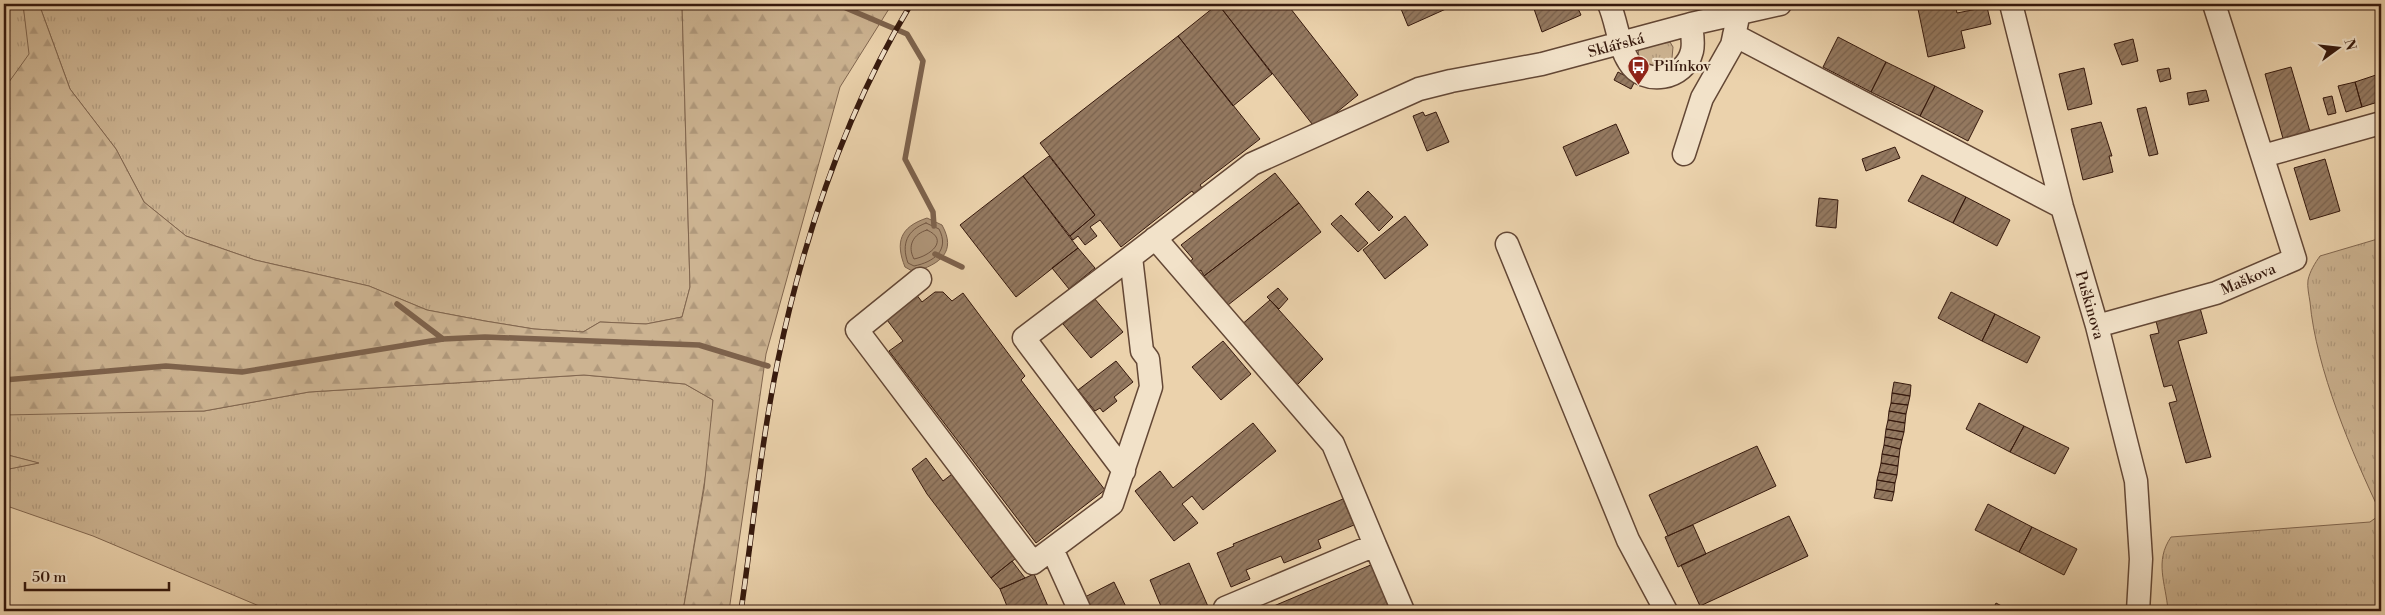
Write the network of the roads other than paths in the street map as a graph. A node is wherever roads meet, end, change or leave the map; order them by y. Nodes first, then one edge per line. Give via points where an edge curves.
1 (1609, 4) edge
2 (1780, 4) edge
3 (2011, 4) edge
4 (2214, 4) edge
5 (1691, 24) junction
6 (1736, 24) junction
7 (1621, 45) junction
8 (2381, 122) edge
9 (1684, 154) dead end
10 (2262, 156) junction
11 (2062, 207) junction
12 (1155, 238) junction
13 (1507, 244) dead end
14 (1131, 257) junction
15 (920, 279) dead end
16 (2097, 326) junction
17 (1124, 471) junction
18 (1375, 544) junction
19 (1052, 549) junction
20 (1225, 608) dead end
21 (1080, 611) edge
22 (1403, 611) edge
23 (1666, 611) edge
24 (2138, 611) edge

1 - 7 street
2 - 6 street, Sklářská
3 - 11 street, Puškinova
4 - 10 street, Maškova
5 - 6 street, Sklářská
5 - 7 street, Sklářská
5 - 7 street via 1692,51 1688,62 1671,76 1642,76 1629,63
6 - 9 street via 1732,45 1702,98
6 - 11 street
7 - 12 street, Sklářská via 1419,89 1252,164
8 - 10 street
10 - 16 street, Maškova via 2295,259 2216,293
11 - 16 street, Puškinova
12 - 14 street, Sklářská
12 - 18 street via 1333,444
13 - 23 street via 1628,540
14 - 17 street via 1142,351 1148,359 1151,387
14 - 17 street, Sklářská via 1024,338
15 - 19 street via 857,330 1033,563
16 - 24 street, Puškinova via 2136,481 2141,559
17 - 19 street via 1112,504
18 - 20 street
18 - 22 street
19 - 21 street

